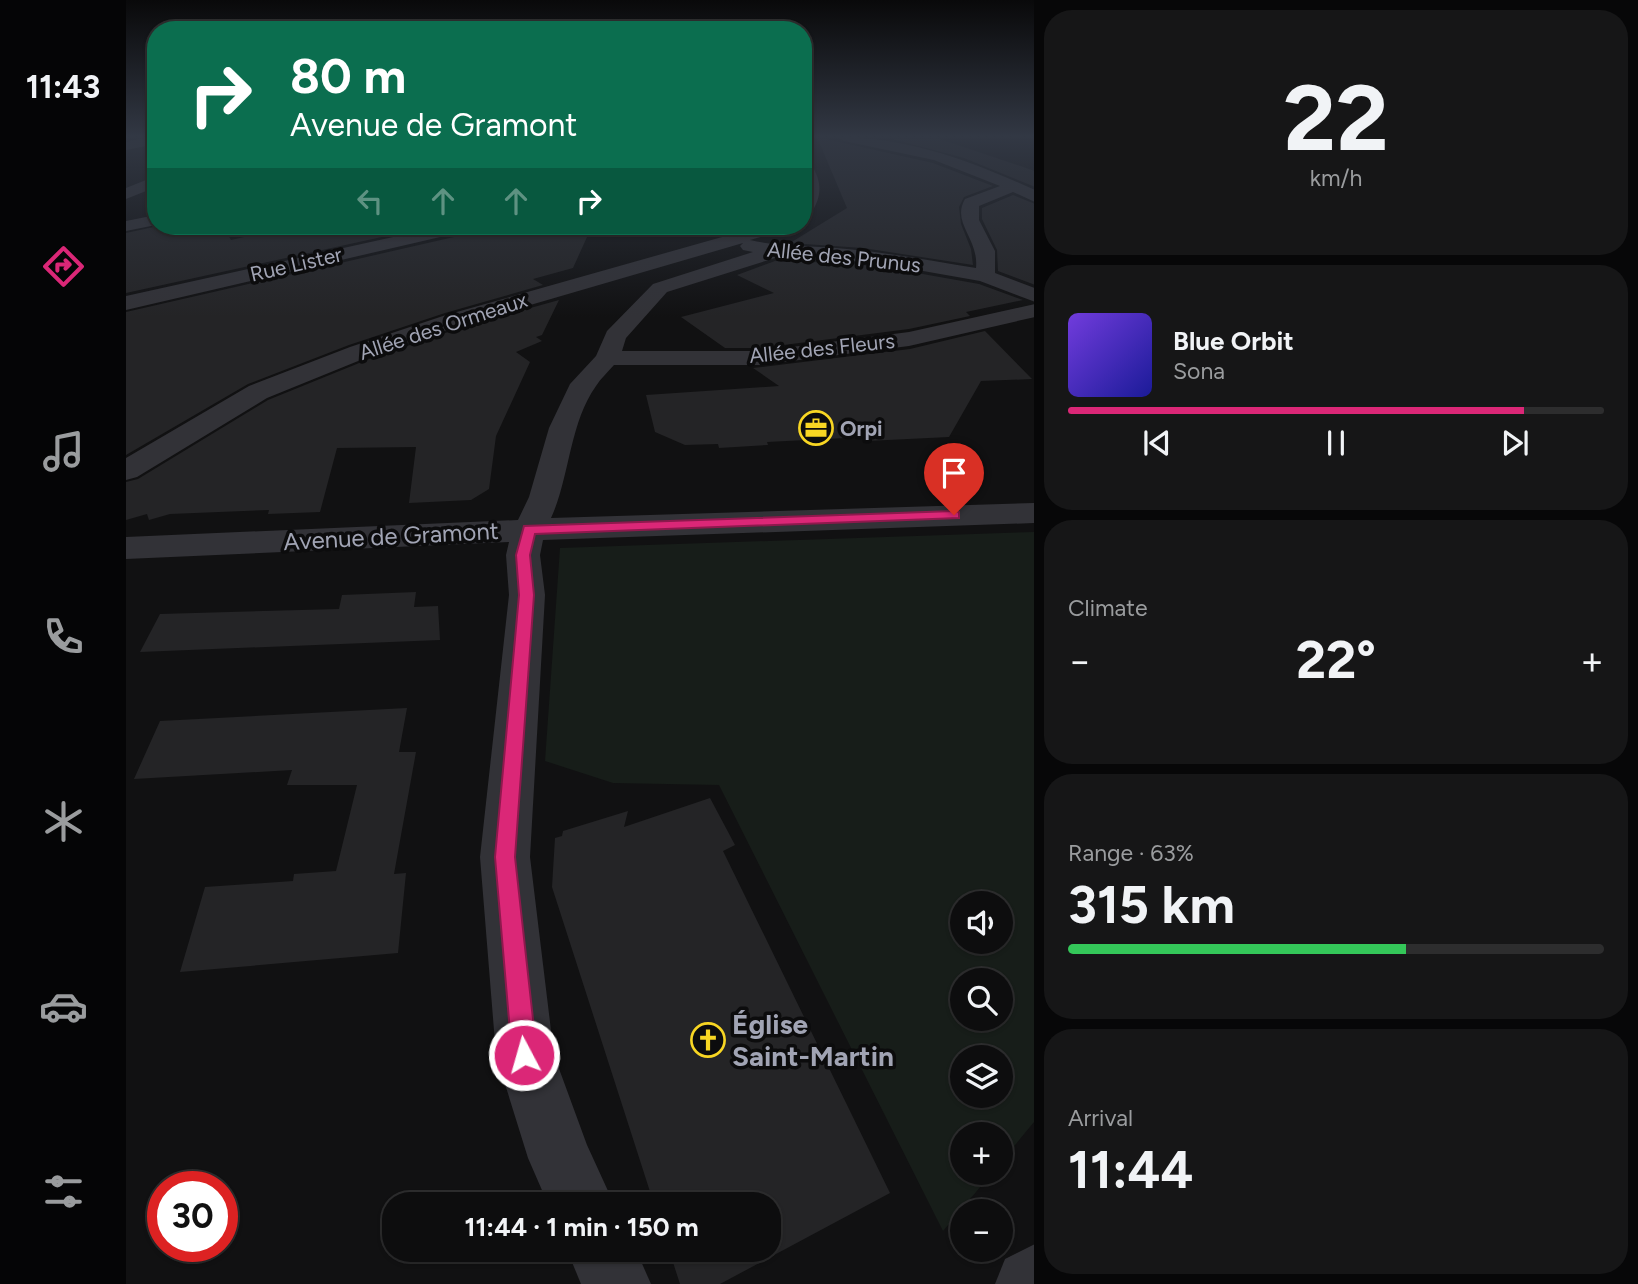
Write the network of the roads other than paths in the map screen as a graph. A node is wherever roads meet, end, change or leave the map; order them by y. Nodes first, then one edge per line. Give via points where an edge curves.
1 (987, 197) edge
2 (147, 222) edge
3 (126, 226) edge
4 (426, 235) edge
5 (702, 235) edge
6 (752, 235) edge
7 (734, 241) junction
8 (774, 252) junction
9 (629, 270) junction
10 (985, 276) junction
11 (660, 288) junction
12 (1034, 296) edge
13 (126, 303) edge
14 (1034, 310) edge
15 (607, 358) junction
16 (126, 471) edge
17 (1034, 513) edge
18 (529, 530) junction
19 (126, 548) edge
20 (576, 1192) edge
21 (606, 1262) edge
22 (1034, 1279) edge
23 (616, 1284) edge
24 (1030, 1284) edge

1 - 10 street via 971,203 968,213 987,256
2 - 3 street
4 - 13 street, Rue Lister
5 - 7 street
6 - 7 street, Allée des Ormeaux
7 - 8 street, Allée des Prunus
7 - 9 street, Allée des Ormeaux
8 - 10 street, Allée des Prunus via 866,256
8 - 11 street
9 - 11 street
9 - 16 street, Allée des Ormeaux via 454,320 271,387
10 - 12 street, Allée des Prunus
11 - 15 street via 615,336
14 - 15 street, Allée des Fleurs via 909,338 761,358
15 - 18 street via 583,384 564,428 545,497
17 - 18 street, Avenue de Gramont
18 - 19 street, Avenue de Gramont
18 - 20 street via 523,555 527,595 505,857 524,1055
21 - 23 street
22 - 24 street

